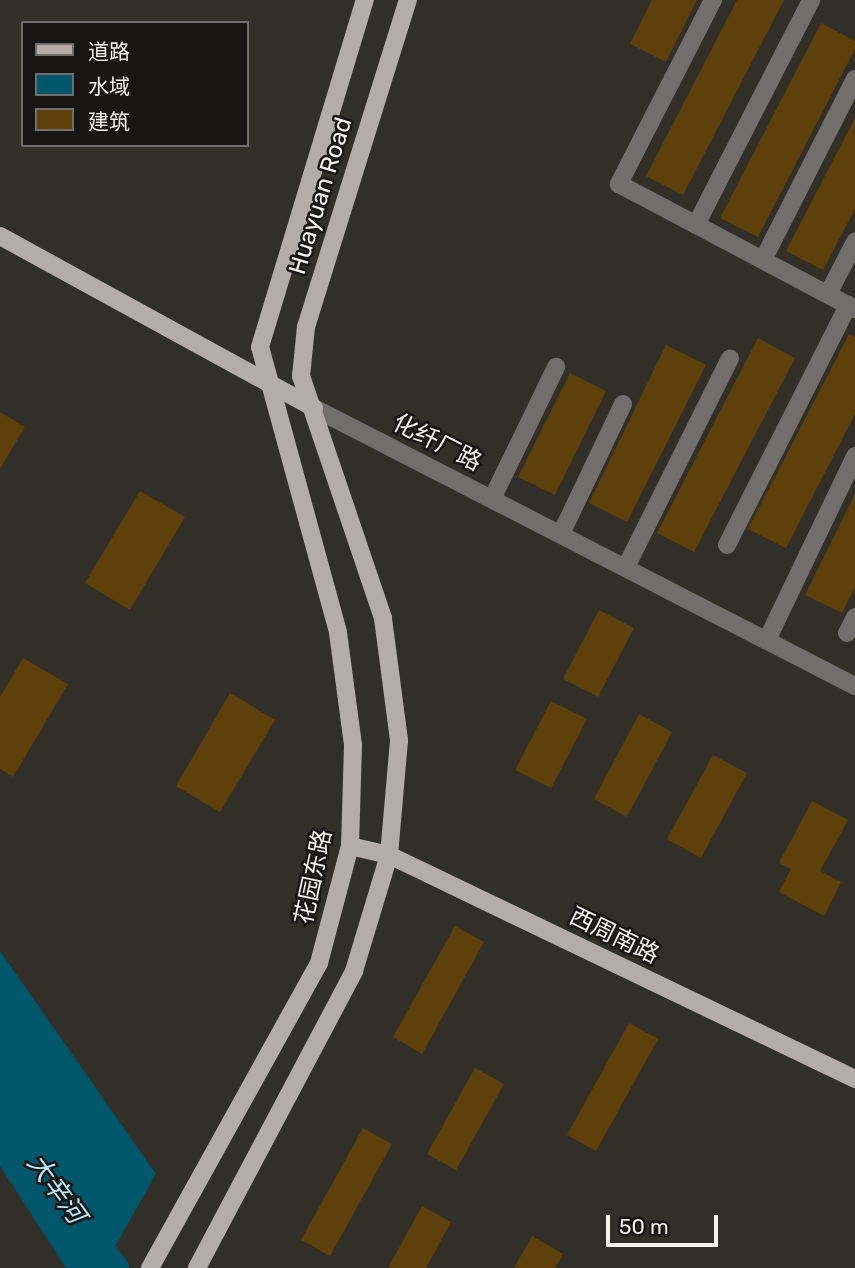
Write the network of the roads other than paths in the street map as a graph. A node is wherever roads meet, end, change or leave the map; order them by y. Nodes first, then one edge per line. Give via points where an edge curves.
1 (365, 0) edge
2 (408, 0) edge
3 (712, 0) edge
4 (811, 0) edge
5 (855, 79) edge
6 (696, 225) junction
7 (0, 236) edge
8 (855, 242) edge
9 (763, 260) junction
10 (828, 294) junction
11 (851, 307) edge
12 (730, 358) dead end
13 (556, 367) dead end
14 (266, 378) junction
15 (623, 404) dead end
16 (314, 408) junction
17 (855, 456) edge
18 (492, 499) junction
19 (561, 534) junction
20 (727, 545) dead end
21 (626, 567) junction
22 (767, 640) junction
23 (855, 686) edge
24 (350, 846) junction
25 (389, 855) junction
26 (855, 1079) edge
27 (150, 1268) edge
28 (197, 1268) edge

1 - 14 main road, Huayuan Road via 269,309 260,347
2 - 16 main road, Huayuan Road via 306,327 301,376
3 - 6 street via 619,184
4 - 6 street
5 - 9 street
6 - 9 street
7 - 14 main road, 化纤厂路
8 - 10 street
9 - 10 street
10 - 11 street
11 - 20 street
12 - 21 street
13 - 18 street
14 - 16 main road, 化纤厂路
14 - 24 main road, 花园东路 via 294,481 318,547 338,632 352,745
15 - 19 street
16 - 18 street, 化纤厂路
16 - 25 main road via 383,618 399,740
17 - 22 street
18 - 19 street, 化纤厂路
19 - 21 street, 化纤厂路
21 - 22 street, 化纤厂路
22 - 23 street, 化纤厂路
24 - 25 main road, 西周南路
24 - 27 main road, 花园东路 via 319,963
25 - 26 main road, 西周南路
25 - 28 main road via 354,971

